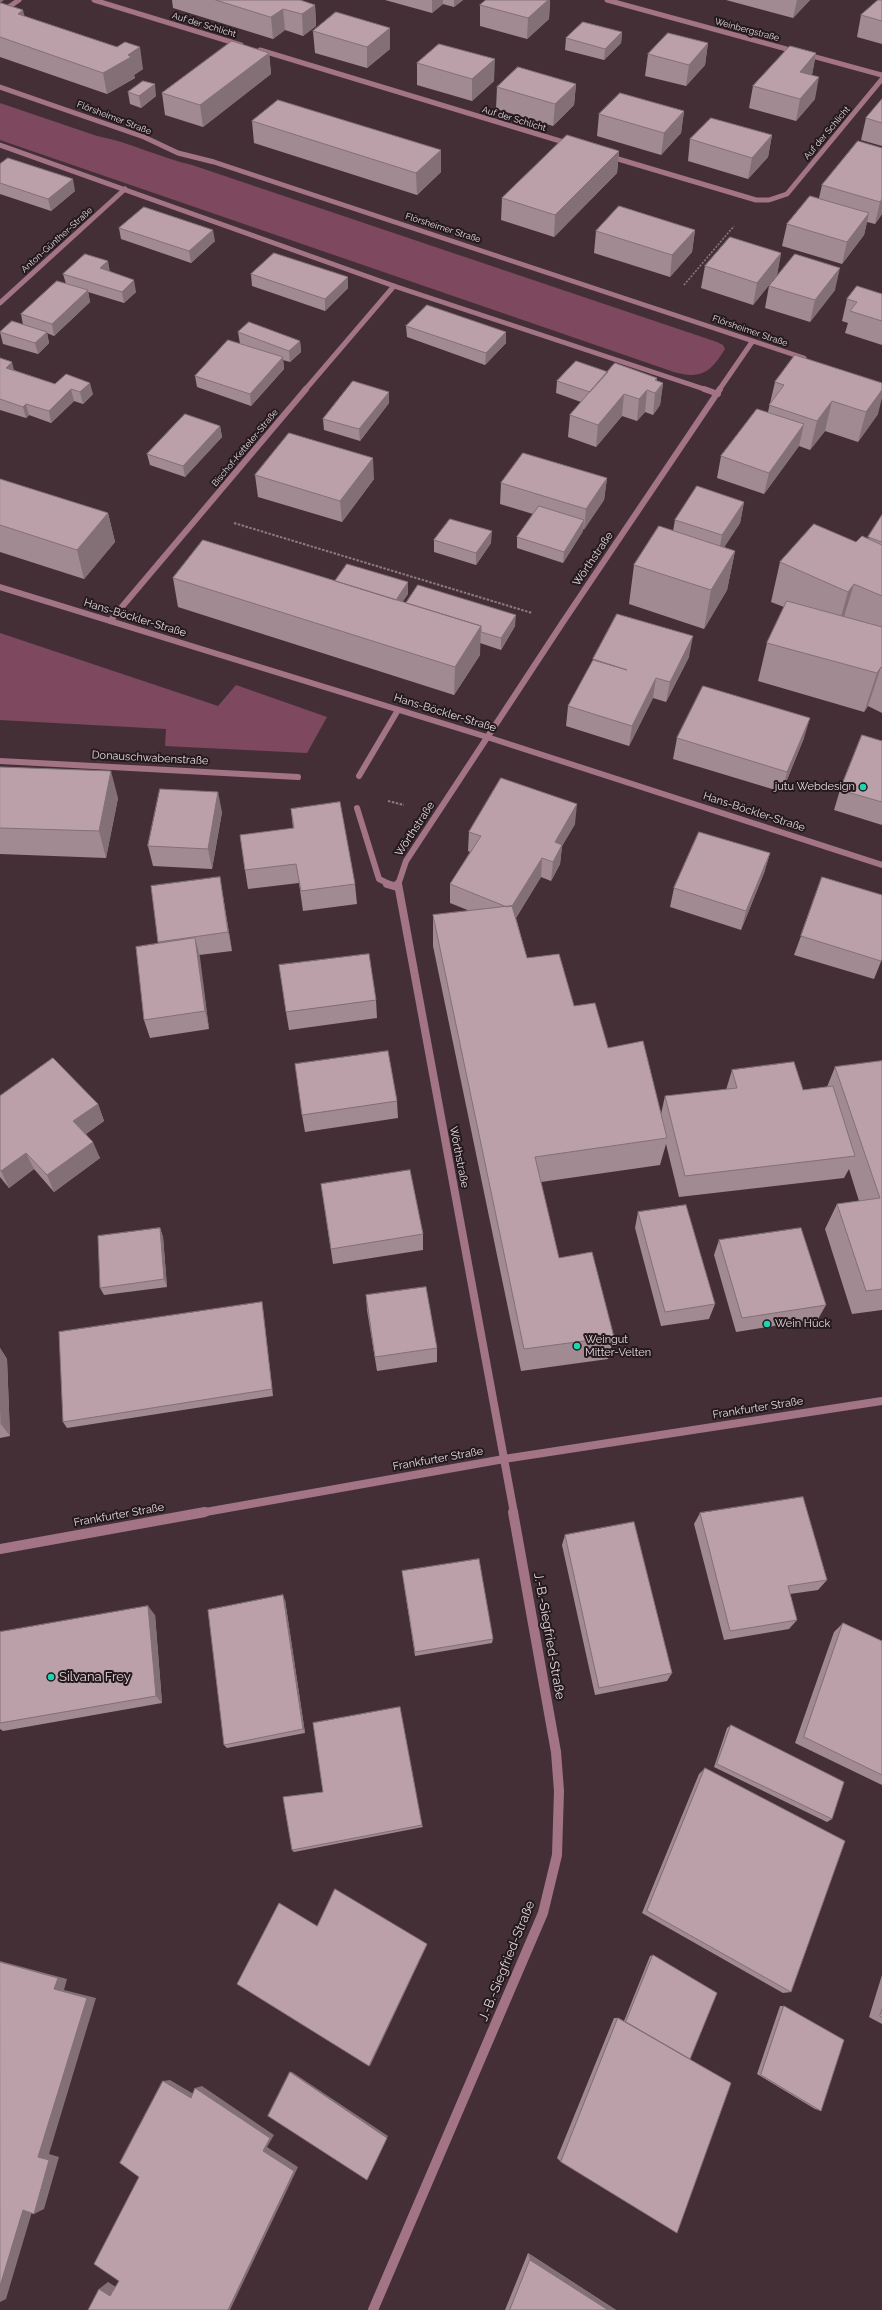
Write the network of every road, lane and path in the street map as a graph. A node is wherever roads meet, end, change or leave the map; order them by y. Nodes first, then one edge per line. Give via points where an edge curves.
1 (19, 0) edge
2 (94, 0) edge
3 (607, 0) edge
4 (0, 13) edge
5 (246, 46) edge
6 (254, 48) edge
7 (882, 75) edge
8 (882, 79) edge
9 (0, 87) edge
10 (0, 145) edge
11 (573, 145) edge
12 (604, 154) edge
13 (125, 189) junction
14 (756, 200) junction
15 (394, 286) junction
16 (0, 302) edge
17 (662, 310) junction
18 (752, 342) junction
19 (810, 361) edge
20 (718, 394) junction
21 (202, 514) junction
22 (0, 587) edge
23 (110, 621) junction
24 (563, 622) junction
25 (398, 710) junction
26 (487, 737) junction
27 (0, 761) edge
28 (359, 776) dead end
29 (298, 777) dead end
30 (357, 808) dead end
31 (882, 865) edge
32 (397, 887) junction
33 (882, 1400) edge
34 (504, 1459) junction
35 (0, 1549) edge
36 (373, 2310) edge

1 - 4 street
2 - 5 street, Auf der Schlicht
3 - 7 street, Weinbergstraße
6 - 11 street, Auf der Schlicht
8 - 14 street, Auf der Schlicht via 787,194 769,200
9 - 17 street, Flörsheimer Straße via 144,137 166,150 214,162
10 - 13 street
12 - 14 street, Auf der Schlicht
13 - 15 street
13 - 16 street, Anton-Günther-Straße
14 - 17 path
15 - 20 street
15 - 21 street, Bischof-Ketteler-Straße
17 - 18 street, Flörsheimer Straße
18 - 19 street, Flörsheimer Straße
18 - 20 street, Wörthstraße
20 - 24 street, Wörthstraße
21 - 23 street, Bischof-Ketteler-Straße
21 - 24 path
22 - 23 street, Hans-Böckler-Straße
23 - 25 street, Hans-Böckler-Straße
24 - 26 street, Wörthstraße
25 - 26 street, Hans-Böckler-Straße
25 - 28 street
26 - 31 street, Hans-Böckler-Straße
26 - 32 street, Wörthstraße via 406,861
27 - 29 street, Donauschwabenstraße
30 - 32 street via 379,879
32 - 34 street, Wörthstraße
33 - 34 street, Frankfurter Straße
34 - 35 street, Frankfurter Straße
34 - 36 street, J.-B.-Siegfried-Straße via 556,1752 559,1791 557,1855 543,1913

